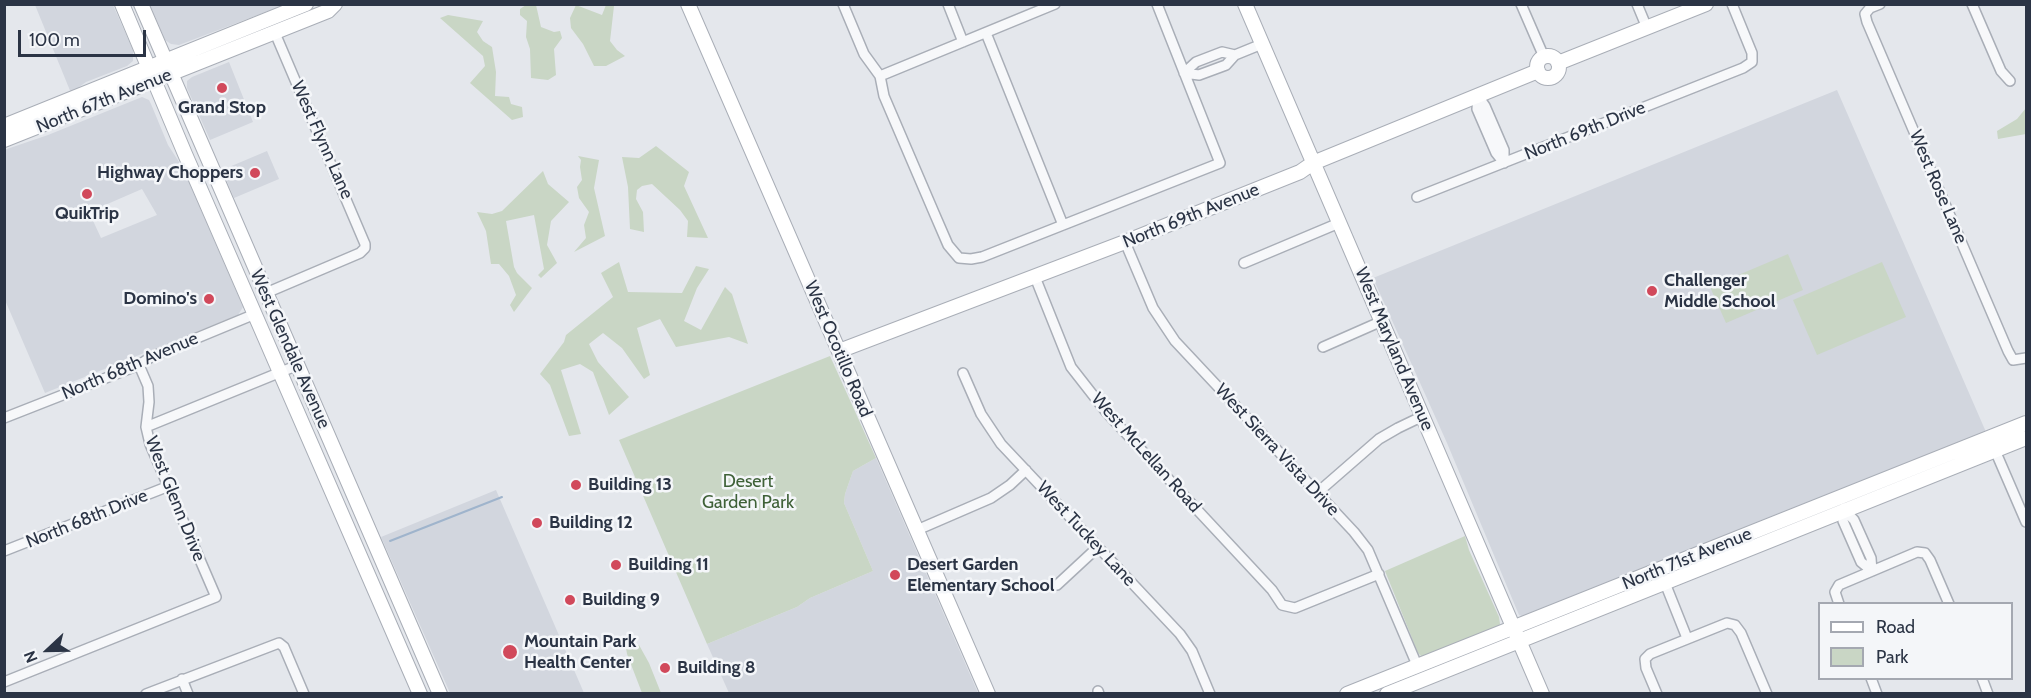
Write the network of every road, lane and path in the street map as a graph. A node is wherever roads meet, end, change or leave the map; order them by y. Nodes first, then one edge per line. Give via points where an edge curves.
1 (122, 4) edge
2 (141, 4) edge
3 (306, 4) edge
4 (335, 4) edge
5 (688, 4) edge
6 (843, 4) edge
7 (948, 4) edge
8 (1055, 4) edge
9 (1157, 4) edge
10 (1245, 4) edge
11 (1521, 4) edge
12 (1637, 4) edge
13 (1706, 4) edge
14 (1732, 4) edge
15 (1880, 4) edge
16 (1972, 4) edge
17 (1647, 28) junction
18 (275, 33) junction
19 (986, 33) junction
20 (963, 42) junction
21 (1262, 44) junction
22 (1235, 56) junction
23 (1544, 57) junction
24 (165, 61) junction
25 (1558, 63) junction
26 (1538, 71) junction
27 (152, 74) junction
28 (1184, 74) junction
29 (171, 75) junction
30 (880, 76) junction
31 (2010, 81) dead end
32 (1478, 96) junction
33 (4, 126) edge
34 (4, 140) edge
35 (1313, 163) junction
36 (1504, 163) junction
37 (1417, 197) dead end
38 (1339, 223) junction
39 (1063, 225) junction
40 (1125, 242) junction
41 (228, 252) junction
42 (1244, 263) dead end
43 (1035, 277) junction
44 (266, 293) junction
45 (255, 314) junction
46 (1382, 321) junction
47 (1323, 347) dead end
48 (839, 351) junction
49 (2026, 358) edge
50 (139, 365) junction
51 (298, 365) junction
52 (963, 372) dead end
53 (280, 373) junction
54 (1423, 416) junction
55 (4, 418) edge
56 (2026, 423) edge
57 (146, 427) junction
58 (2026, 438) edge
59 (1993, 444) junction
60 (1026, 470) junction
61 (169, 486) junction
62 (1317, 494) junction
63 (1842, 504) junction
64 (2026, 522) edge
65 (917, 530) junction
66 (1098, 547) junction
67 (4, 551) edge
68 (1872, 571) junction
69 (1379, 574) junction
70 (1662, 576) junction
71 (1057, 585) dead end
72 (1839, 602) edge
73 (1949, 602) edge
74 (1516, 634) junction
75 (1687, 638) junction
76 (419, 645) junction
77 (402, 652) junction
78 (1417, 665) junction
79 (182, 679) junction
80 (4, 682) edge
81 (146, 693) edge
82 (188, 693) edge
83 (304, 693) edge
84 (420, 693) edge
85 (440, 693) edge
86 (988, 693) edge
87 (1210, 693) edge
88 (1347, 693) edge
89 (1387, 693) edge
90 (1542, 693) edge
91 (1657, 693) edge
92 (1767, 693) edge

1 - 27 street, West Glendale Avenue
2 - 24 street, West Glendale Avenue
3 - 24 street, North 67th Avenue
4 - 18 street, North 67th Avenue via 328,12
5 - 48 street, West Ocotillo Road
6 - 30 street via 864,54
7 - 20 street
8 - 19 street
9 - 28 street
10 - 21 street, West Maryland Avenue
11 - 23 street
12 - 17 street
13 - 17 street, North 69th Avenue
14 - 36 street, North 69th Drive via 1752,62
15 - 49 street, West Rose Lane via 1865,14 1871,33 2013,360
16 - 31 street via 2001,71
17 - 25 street, North 69th Avenue
18 - 29 street, North 67th Avenue
18 - 44 street, West Flynn Lane via 365,248 351,258
19 - 20 street
19 - 39 street
20 - 30 street
21 - 22 street
21 - 35 street, West Maryland Avenue
22 - 28 street via 1226,65 1199,75
22 - 28 street via 1222,52 1196,62
23 - 25 street via 1552,57
23 - 26 street via 1538,63
24 - 27 street, North 67th Avenue
24 - 29 street, West Glendale Avenue
25 - 26 street, North 69th Avenue via 1558,72 1553,77
26 - 32 street, North 69th Avenue
27 - 29 street, North 67th Avenue
27 - 33 street, North 67th Avenue
27 - 34 street, North 67th Avenue
27 - 41 street, West Glendale Avenue
28 - 39 street via 1220,163
29 - 44 street, West Glendale Avenue
30 - 39 street via 884,96 930,204 948,245 959,258 982,257
32 - 35 street, North 69th Avenue
32 - 36 street via 1477,108
35 - 38 street, West Maryland Avenue
35 - 40 street, North 69th Avenue via 1300,172
36 - 37 street, North 69th Drive
38 - 42 street
38 - 46 street, West Maryland Avenue
40 - 43 street, North 69th Avenue
40 - 62 street, West Sierra Vista Drive via 1153,308 1175,341
41 - 44 street via 239,251 250,277
41 - 45 street, West Glendale Avenue
43 - 48 street, North 69th Avenue
43 - 69 street, West McLellan Road via 1071,367 1107,413 1282,605 1295,608
44 - 51 street, West Glendale Avenue
45 - 50 street, North 68th Avenue
45 - 53 street, West Glendale Avenue
46 - 47 street
46 - 54 street, West Maryland Avenue
48 - 65 street, West Ocotillo Road
50 - 55 street, North 68th Avenue
50 - 57 street, West Glenn Drive via 148,386
51 - 53 street
51 - 76 street, West Glendale Avenue
52 - 60 street, West Tuckey Lane via 990,429
53 - 57 street
53 - 77 street, West Glendale Avenue
54 - 62 street via 1379,439
54 - 74 street, West Maryland Avenue
56 - 59 street, North 71st Avenue
57 - 61 street, West Glenn Drive
58 - 59 street, North 71st Avenue
59 - 63 street, North 71st Avenue
59 - 64 street
60 - 65 street via 991,498
60 - 66 street, West Tuckey Lane
61 - 67 street, North 68th Drive
61 - 80 street, West Glenn Drive via 216,597
62 - 69 street, West Sierra Vista Drive via 1361,540
63 - 68 street via 1843,521 1861,562
63 - 70 street, North 71st Avenue
65 - 86 street, West Ocotillo Road
66 - 71 street
66 - 87 street, West Tuckey Lane via 1180,634
68 - 72 street via 1839,585 1835,592
68 - 73 street via 1917,552 1925,553
69 - 78 street, West Sierra Vista Drive
70 - 74 street, North 71st Avenue
70 - 75 street
74 - 78 street, North 71st Avenue
74 - 89 street, North 71st Avenue
74 - 90 street, West Maryland Avenue
75 - 91 street via 1645,659
75 - 92 street via 1727,623 1735,625
76 - 77 street
76 - 85 street, West Glendale Avenue
77 - 84 street, West Glendale Avenue
78 - 88 street, North 71st Avenue
79 - 81 street
79 - 82 street
79 - 83 street via 279,643

